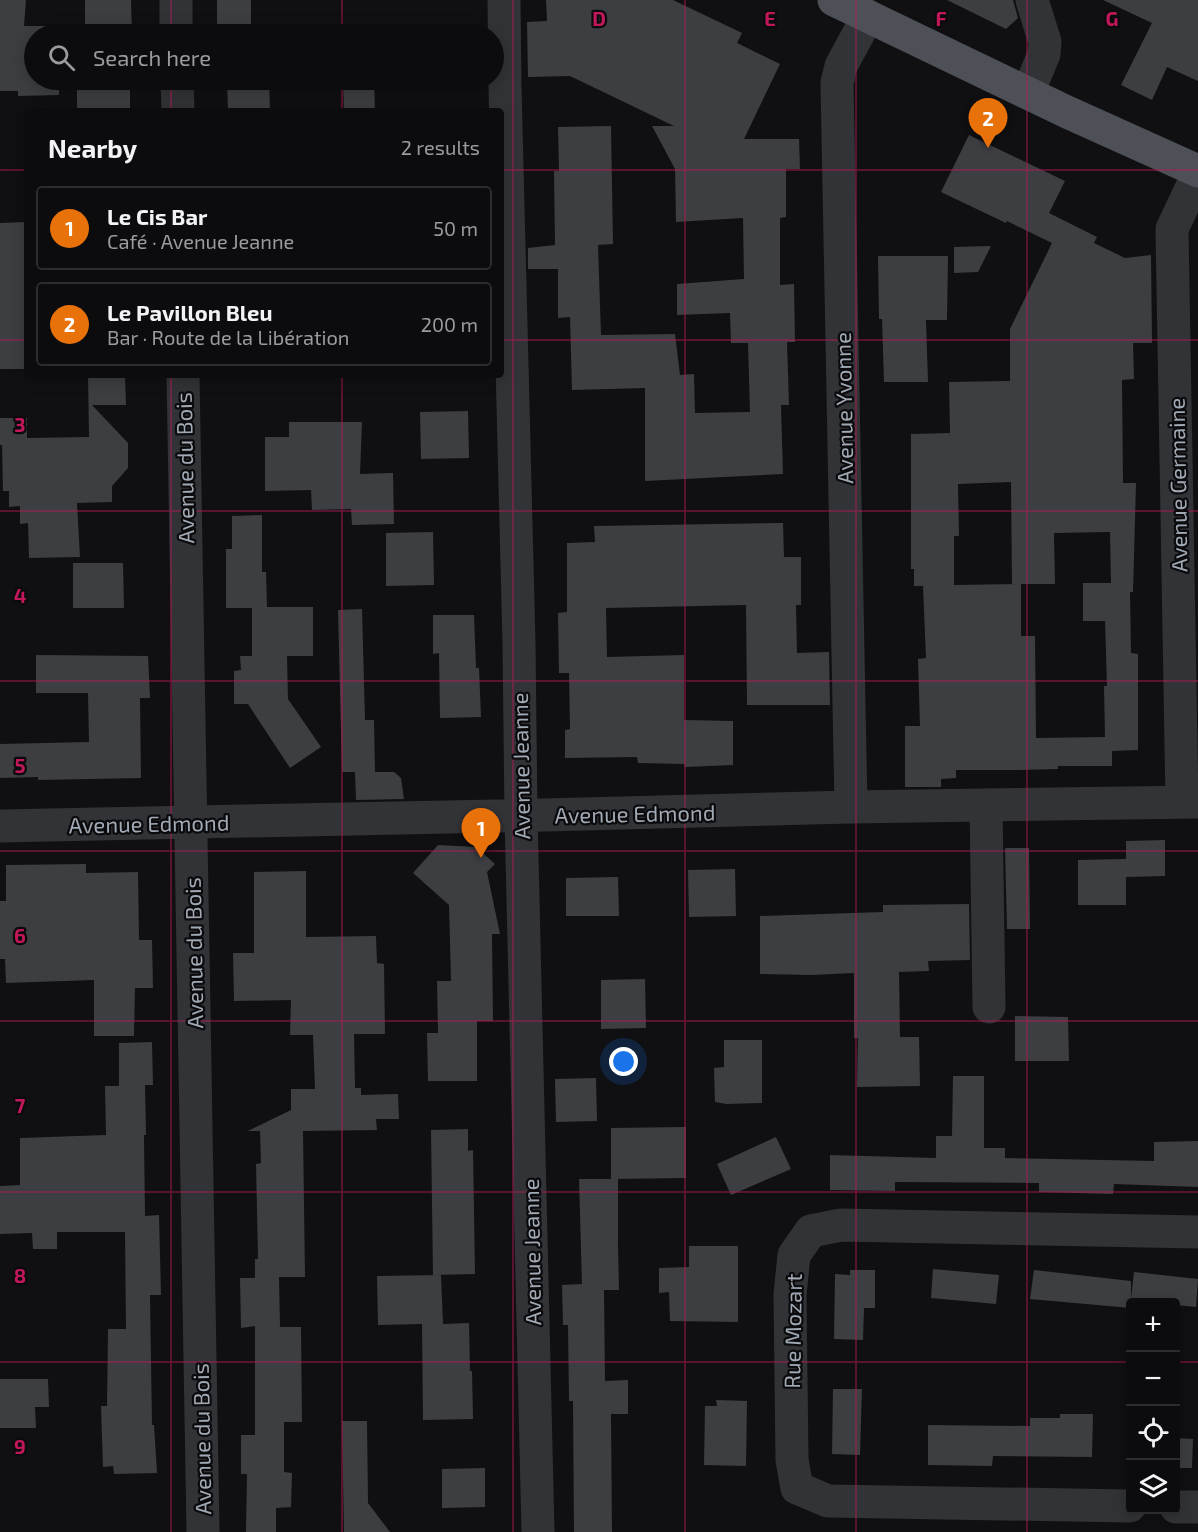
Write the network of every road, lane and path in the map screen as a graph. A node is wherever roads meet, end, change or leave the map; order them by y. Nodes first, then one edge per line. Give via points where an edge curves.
1 (176, 0) edge
2 (504, 0) edge
3 (834, 0) edge
4 (1032, 0) edge
5 (868, 16) junction
6 (176, 24) edge
7 (177, 90) edge
8 (1028, 93) junction
9 (178, 108) edge
10 (1198, 172) edge
11 (183, 378) edge
12 (1190, 802) edge
13 (986, 805) junction
14 (851, 807) junction
15 (520, 815) junction
16 (191, 822) junction
17 (0, 826) edge
18 (989, 1007) dead end
19 (1198, 1232) edge
20 (1126, 1506) edge
21 (1180, 1507) edge
22 (1198, 1507) edge
23 (203, 1532) edge
24 (538, 1532) edge

1 - 6 street
2 - 15 street, Avenue Jeanne
3 - 5 main road
4 - 8 street via 1045,42
5 - 8 main road
5 - 14 street, Avenue Yvonne via 841,66 837,83
7 - 9 street
8 - 10 main road
10 - 12 street, Avenue Germaine via 1172,228
11 - 16 street, Avenue du Bois
12 - 13 street, Avenue Edmond
13 - 14 street, Avenue Edmond
13 - 18 street
14 - 15 street, Avenue Edmond
15 - 16 street, Avenue Edmond
15 - 24 street, Avenue Jeanne
16 - 17 street, Avenue Edmond
16 - 23 street, Avenue du Bois
19 - 20 street, Rue Mozart via 841,1225 811,1231 794,1255 790,1295 792,1460 796,1488 828,1501
21 - 22 street

